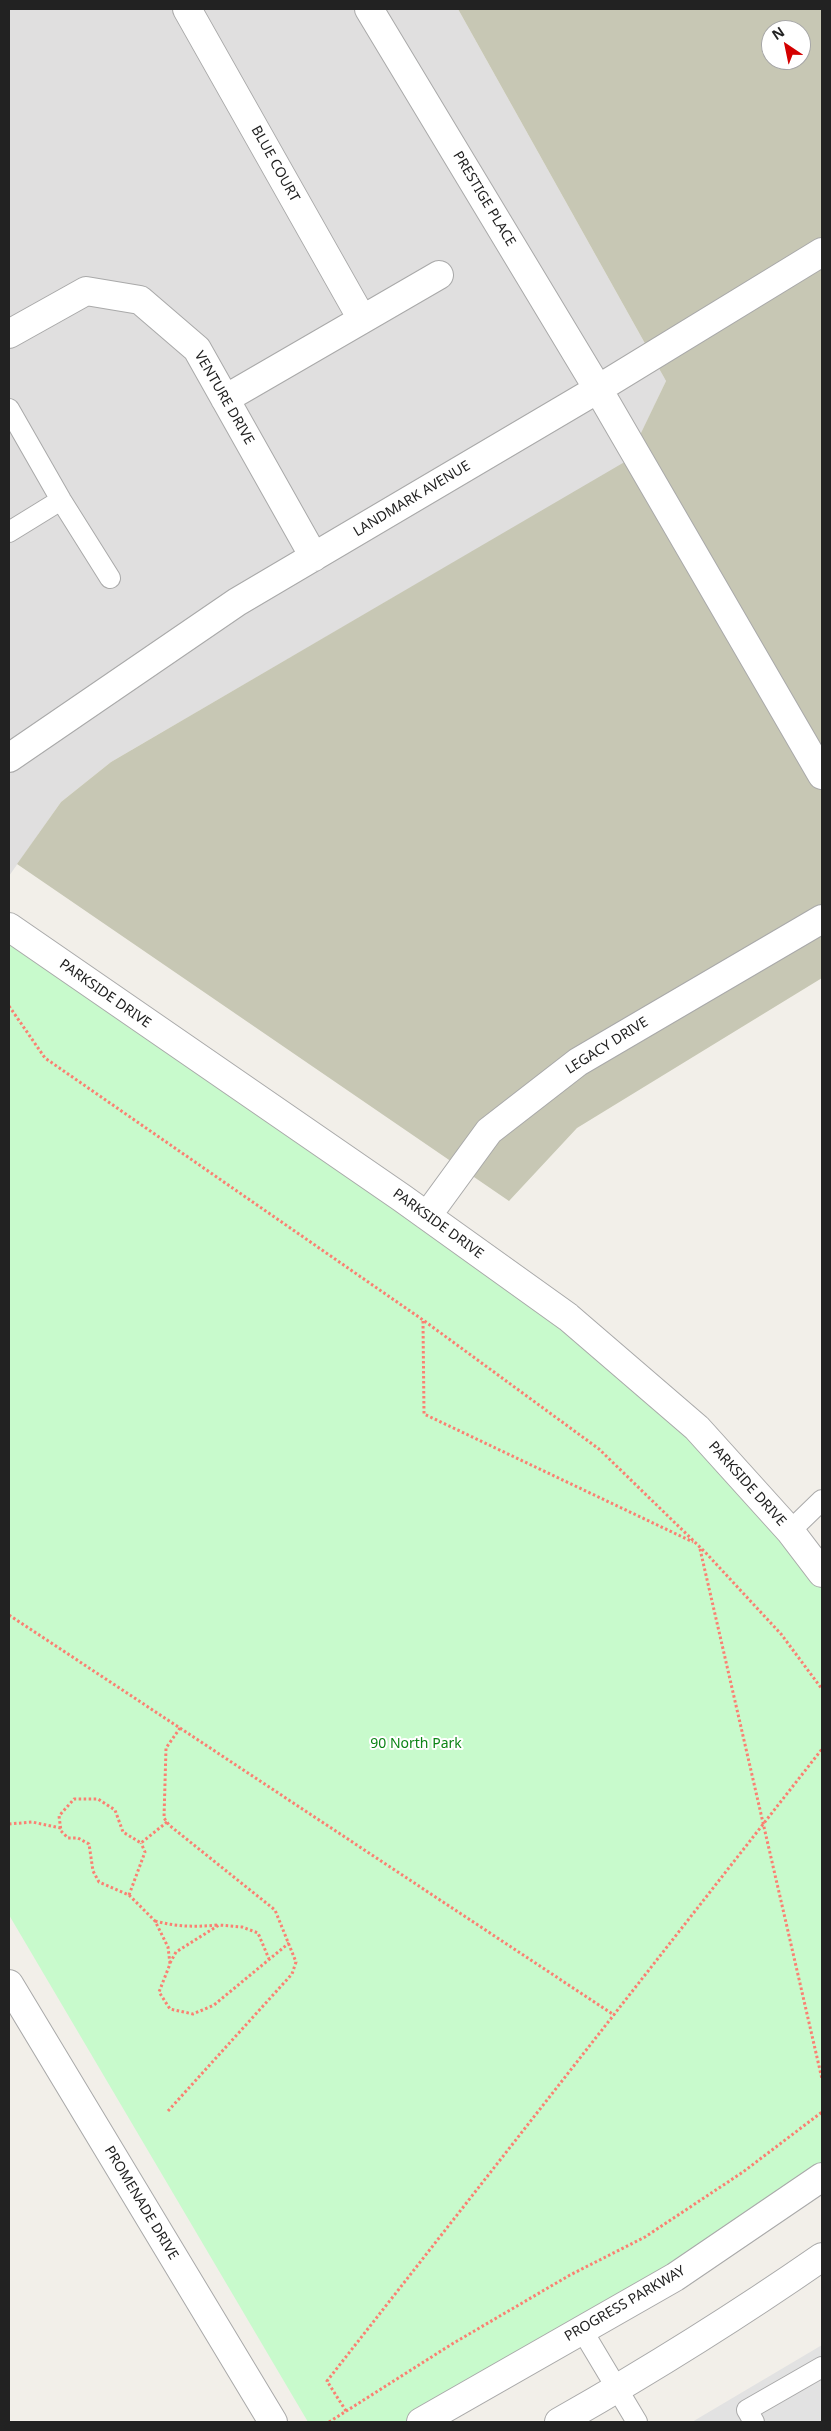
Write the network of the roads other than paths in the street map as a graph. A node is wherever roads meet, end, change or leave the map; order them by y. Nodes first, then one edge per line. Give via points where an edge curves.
1 (187, 9) edge
2 (369, 9) edge
3 (822, 252) edge
4 (439, 275) dead end
5 (362, 319) junction
6 (9, 334) edge
7 (598, 389) junction
8 (225, 399) junction
9 (9, 409) edge
10 (61, 500) junction
11 (9, 532) edge
12 (314, 557) junction
13 (110, 578) dead end
14 (9, 758) edge
15 (822, 775) edge
16 (822, 920) edge
17 (9, 927) edge
18 (427, 1216) junction
19 (822, 1500) edge
20 (790, 1531) junction
21 (822, 1573) edge
22 (9, 1984) edge
23 (822, 2176) edge
24 (822, 2257) edge
25 (582, 2330) junction
26 (822, 2367) edge
27 (617, 2389) junction
28 (751, 2416) edge
29 (273, 2422) edge
30 (421, 2422) edge
31 (558, 2422) edge
32 (637, 2422) edge

1 - 5 street, BLUE COURT
2 - 7 street, PRESTIGE PLACE
3 - 7 street, LANDMARK AVENUE
4 - 5 street
5 - 8 street
6 - 8 street, VENTURE DRIVE via 86,291 140,300 197,349
7 - 12 street, LANDMARK AVENUE
7 - 15 street, PRESTIGE PLACE
8 - 12 street, VENTURE DRIVE
9 - 10 lane
10 - 11 lane
10 - 13 lane
12 - 14 street, LANDMARK AVENUE via 237,602
16 - 18 street, LEGACY DRIVE via 578,1062 489,1131
17 - 18 street, PARKSIDE DRIVE
18 - 20 street, PARKSIDE DRIVE via 568,1317 697,1428
19 - 20 lane
20 - 21 street, PARKSIDE DRIVE
22 - 29 street, PROMENADE DRIVE
23 - 25 street, PROGRESS PARKWAY via 674,2277
24 - 27 street
25 - 27 lane
25 - 30 street, PROGRESS PARKWAY
26 - 28 lane
27 - 31 street
27 - 32 lane

